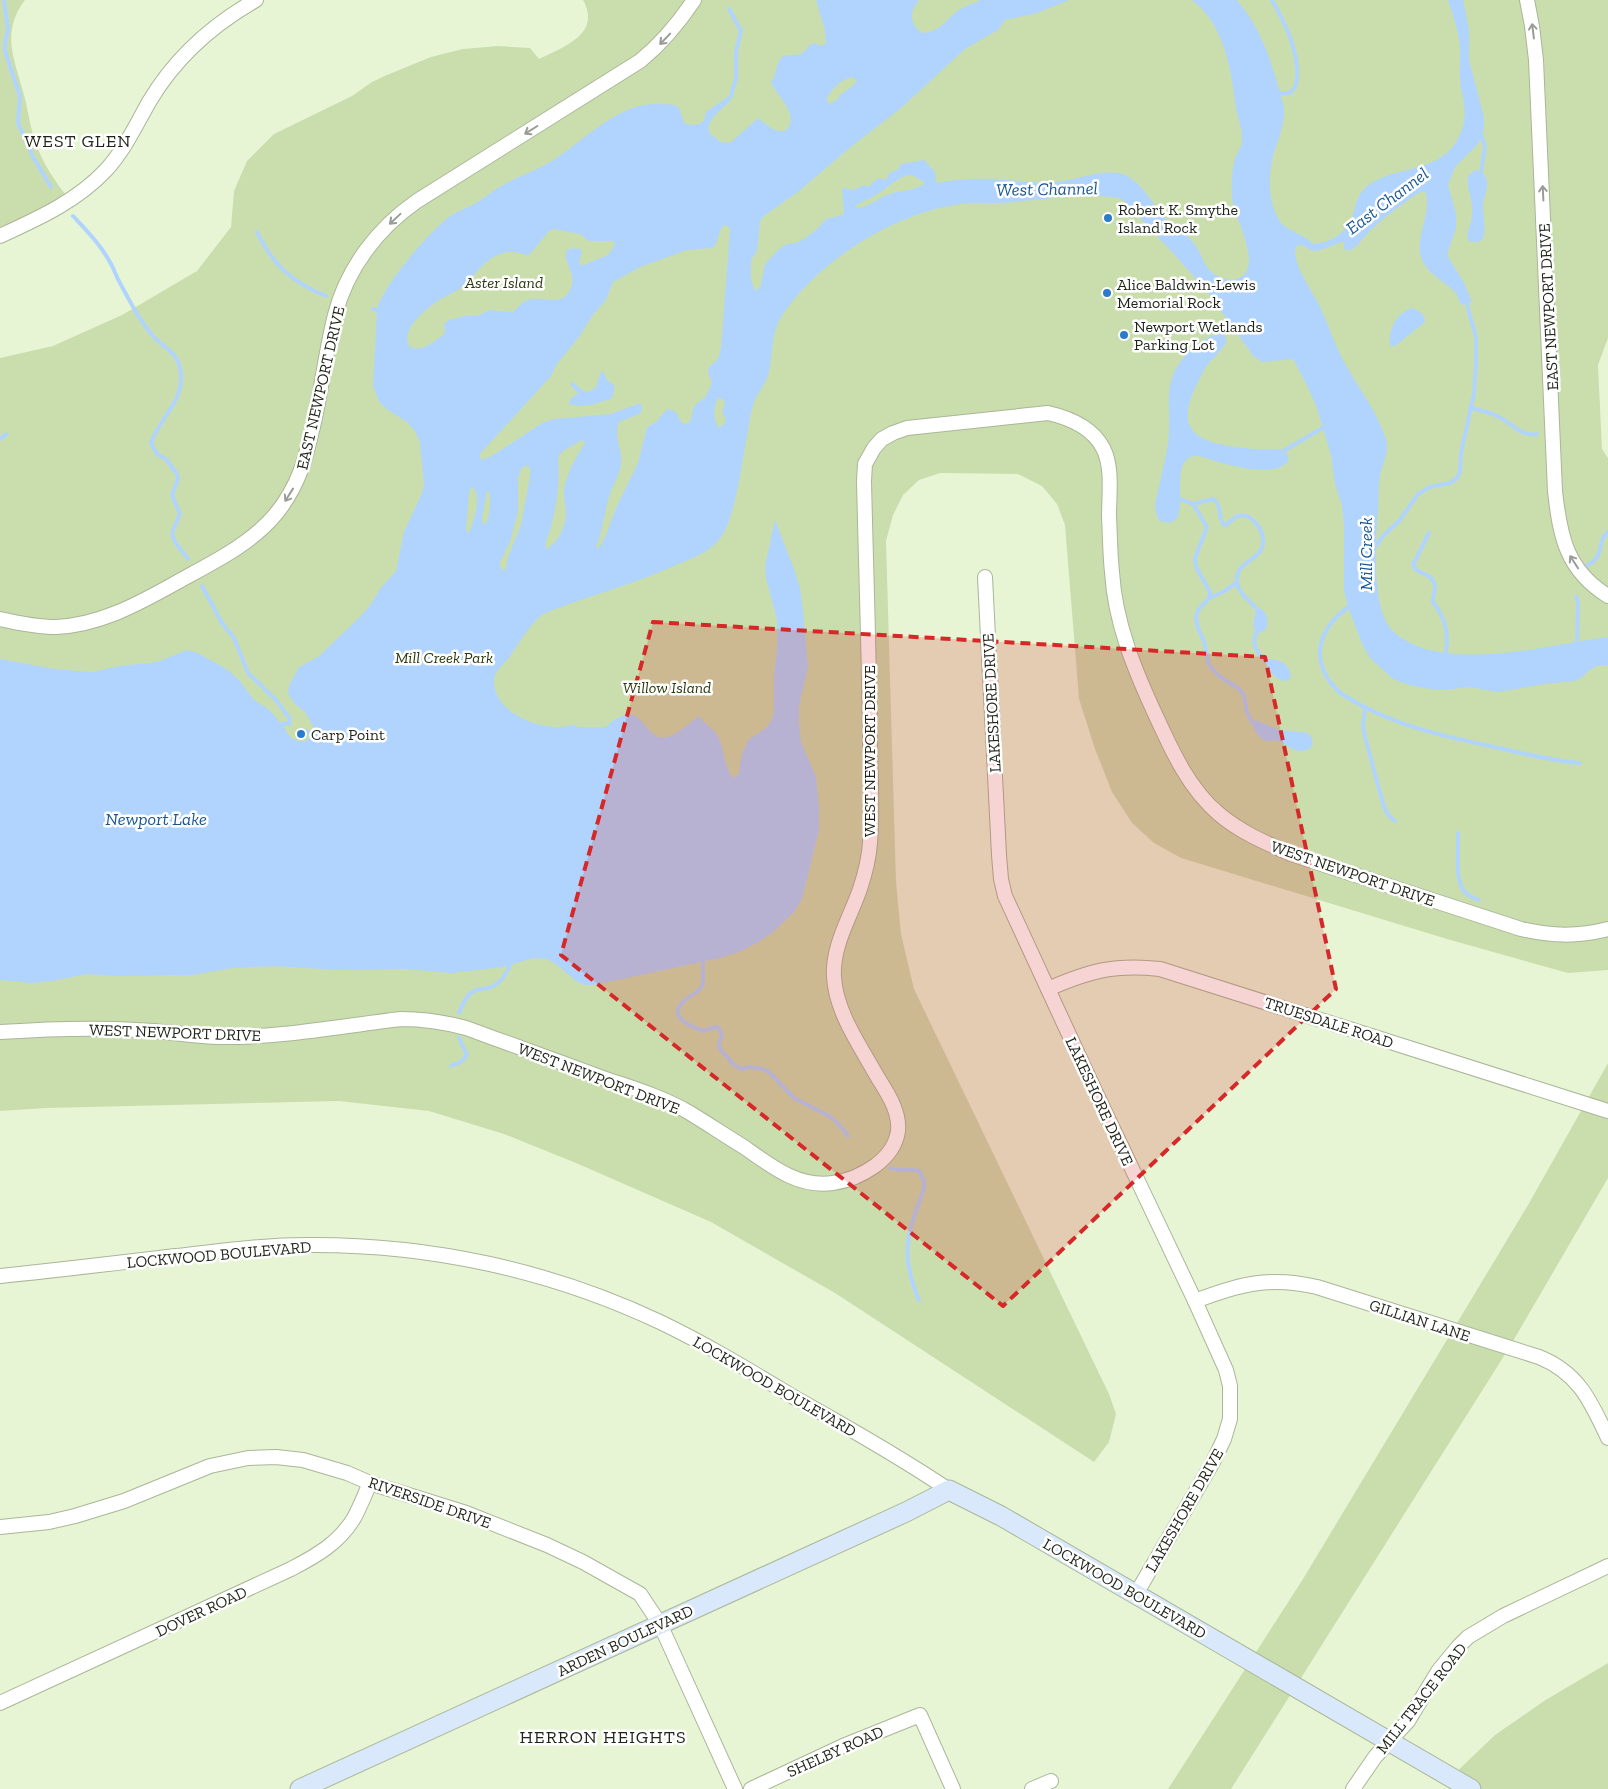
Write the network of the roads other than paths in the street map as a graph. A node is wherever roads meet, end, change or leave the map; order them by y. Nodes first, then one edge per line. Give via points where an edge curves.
1 (256, 0) edge
2 (682, 0) edge
3 (694, 0) edge
4 (1527, 0) edge
5 (679, 22) junction
6 (0, 236) edge
7 (985, 576) dead end
8 (1608, 596) edge
9 (0, 619) edge
10 (1608, 929) edge
11 (1048, 989) junction
12 (0, 1032) edge
13 (1608, 1111) edge
14 (0, 1276) edge
15 (1195, 1302) junction
16 (1608, 1438) edge
17 (370, 1483) junction
18 (949, 1490) junction
19 (0, 1527) edge
20 (1608, 1566) edge
21 (1136, 1594) junction
22 (660, 1624) junction
23 (0, 1703) edge
24 (1389, 1742) junction
25 (1051, 1781) dead end
26 (300, 1789) edge
27 (735, 1789) edge
28 (751, 1789) edge
29 (952, 1789) edge
30 (1032, 1789) edge
31 (1352, 1789) edge
32 (1471, 1789) edge

1 - 6 street via 234,12 183,56 162,83 129,140 92,183 70,201
2 - 5 street
3 - 5 street, EAST NEWPORT DRIVE
8 -> 4 street, EAST NEWPORT DRIVE via 1593,585 1571,559 1558,521 1536,60
5 -> 9 street, EAST NEWPORT DRIVE via 654,50 627,70 417,200 385,227 369,246 350,276 335,315 307,458 283,505 262,528 227,554 116,614 56,627
7 - 11 street, LAKESHORE DRIVE via 1001,879 1012,913
10 - 12 street, WEST NEWPORT DRIVE via 1547,935 1521,929 1291,854 1257,839 1218,813 1200,796 1185,774 1128,648 1112,575 1108,473 1103,448 1082,425 1064,416 1048,414 907,428 882,439 865,464 870,844 860,888 838,944 834,980 845,1018 890,1098 898,1120 896,1141 891,1150 868,1170 836,1182 802,1181 669,1102 466,1028 433,1020 401,1019 218,1037 106,1029
11 - 13 street, TRUESDALE ROAD via 1090,972 1110,968 1160,970
11 - 15 street, LAKESHORE DRIVE
14 - 18 street, LOCKWOOD BOULEVARD via 227,1250 305,1245 387,1247 500,1266 568,1285 661,1322 912,1465
15 - 16 street, GILLIAN LANE via 1240,1285 1294,1282 1539,1357 1576,1381 1592,1403
15 - 21 street, LAKESHORE DRIVE via 1226,1370 1231,1396 1230,1419 1213,1462
17 - 19 street, RIVERSIDE DRIVE via 303,1460 248,1458 210,1466 124,1501 75,1516
17 - 22 street, RIVERSIDE DRIVE via 501,1526 583,1562 640,1594
17 - 23 street, DOVER ROAD via 345,1531 332,1545 312,1558
18 - 21 main road, LOCKWOOD BOULEVARD via 1001,1516
18 - 22 main road, ARDEN BOULEVARD
20 - 24 street, MILL TRACE ROAD via 1503,1616 1468,1637 1439,1670 1408,1720
21 - 24 main road, LOCKWOOD BOULEVARD
22 - 26 main road, ARDEN BOULEVARD
22 - 27 street, RIVERSIDE DRIVE
24 - 31 street, MILL TRACE ROAD
24 - 32 main road, LOCKWOOD BOULEVARD
25 - 30 street
28 - 29 street, SHELBY ROAD via 920,1715

